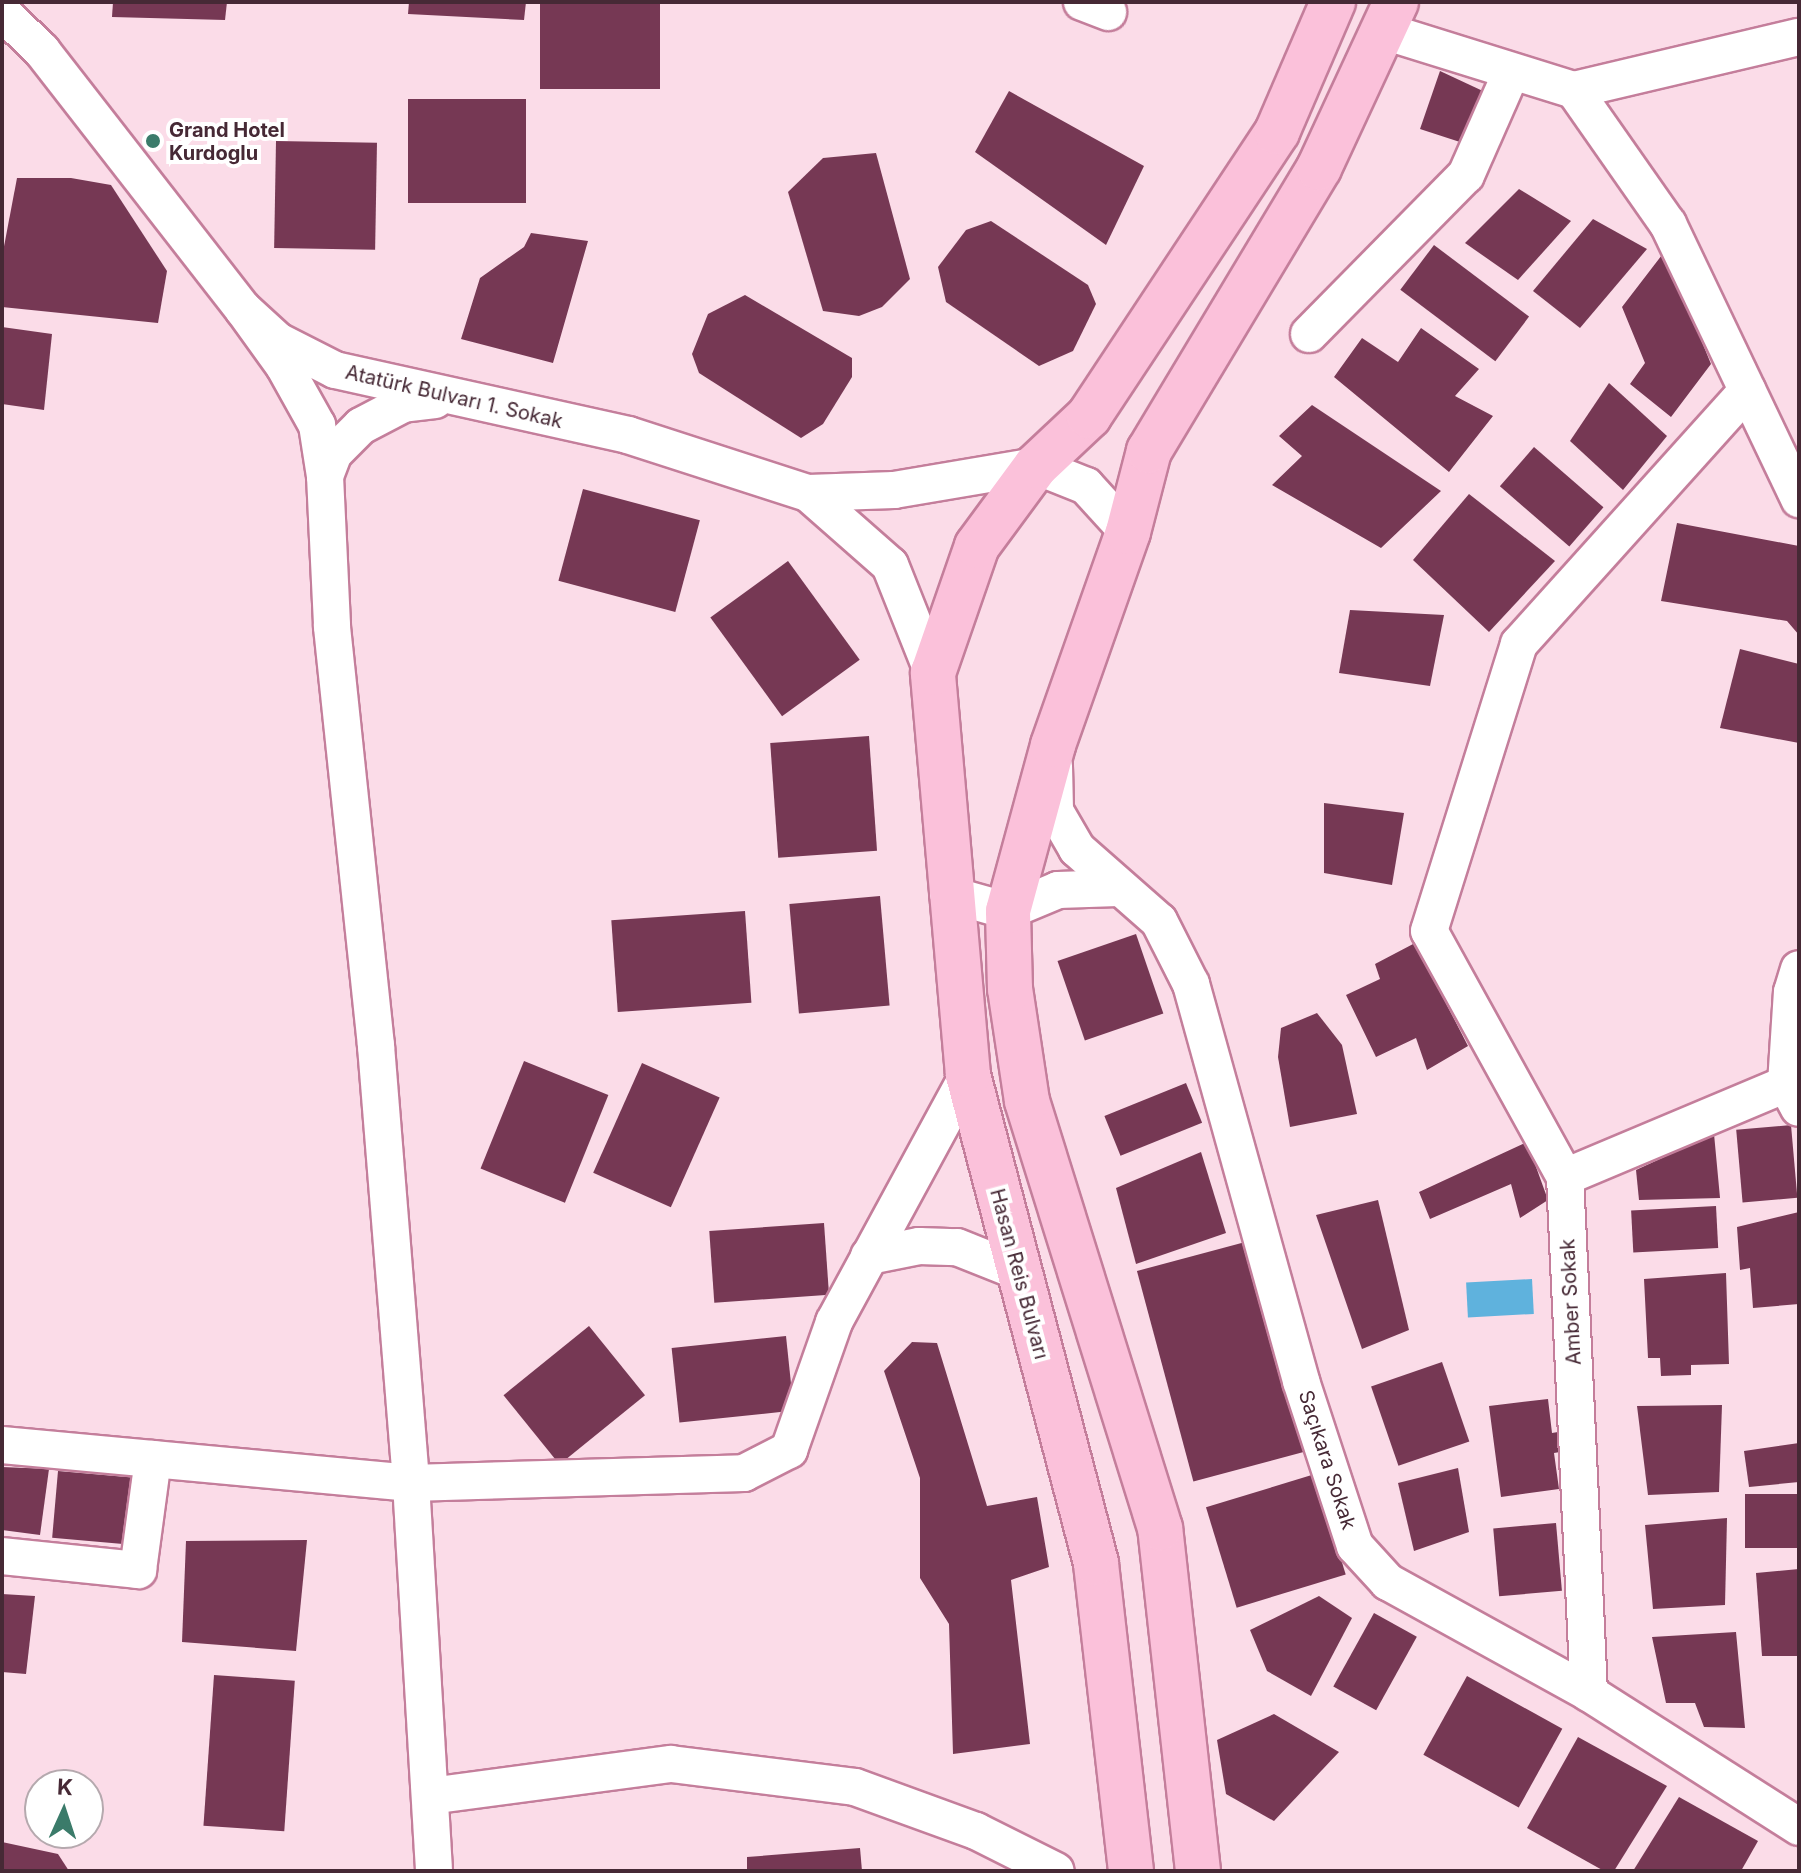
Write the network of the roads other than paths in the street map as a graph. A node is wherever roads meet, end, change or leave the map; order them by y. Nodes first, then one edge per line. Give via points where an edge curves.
1 (1333, 2) edge
2 (8, 15) edge
3 (1390, 16) edge
4 (1799, 37) edge
5 (1511, 73) junction
6 (1574, 90) junction
7 (243, 309) junction
8 (1309, 334) dead end
9 (1747, 391) junction
10 (447, 398) junction
11 (1036, 466) junction
12 (325, 476) junction
13 (808, 493) junction
14 (1799, 499) edge
15 (1128, 532) junction
16 (933, 673) junction
17 (1053, 745) junction
18 (1118, 888) junction
19 (948, 894) junction
20 (1008, 911) junction
21 (1799, 969) edge
22 (968, 1075) junction
23 (1792, 1096) edge
24 (1565, 1177) junction
25 (869, 1256) junction
26 (1017, 1271) junction
27 (2, 1445) edge
28 (153, 1459) junction
29 (411, 1483) junction
30 (2, 1556) edge
31 (1589, 1693) junction
32 (430, 1796) junction
33 (1799, 1827) edge
34 (434, 1871) edge
35 (1056, 1871) edge
36 (1131, 1871) edge
37 (1198, 1871) edge

1 - 11 main road via 1277,132 1089,416
2 - 7 street, Atatürk Bulvarı 1. Sokak via 42,51
3 - 5 street
3 - 15 main road via 1319,168 1149,451
4 - 6 street
5 - 6 street
5 - 8 street via 1466,175
6 - 9 street via 1668,224
7 - 10 street, Atatürk Bulvarı 1. Sokak via 278,341 335,370
7 - 12 street via 317,425
9 - 14 street
9 - 24 street via 1519,644 1429,931
10 - 12 street via 403,404 361,426 334,453
10 - 13 street, Atatürk Bulvarı 1. Sokak via 628,435
11 - 13 street via 894,490
11 - 15 street via 1086,486
11 - 16 main road via 977,546
12 - 29 street via 332,627 376,1046
13 - 16 street via 890,565
15 - 17 main road
16 - 19 main road, Hasan Reis Bulvarı
17 - 18 street, Saçıkara Sokak via 1055,811 1077,849
17 - 20 main road
18 - 20 street via 1058,890
18 - 31 street, Saçıkara Sokak via 1159,921 1191,984 1301,1381 1355,1546 1388,1582
19 - 20 street
19 - 22 main road, Hasan Reis Bulvarı
20 - 37 main road via 1010,989 1027,1101 1160,1528
21 - 23 street
22 - 25 street
22 - 26 main road, Hasan Reis Bulvarı
23 - 24 street
24 - 31 street, Amber Sokak
25 - 26 street via 919,1246 957,1247
25 - 29 street via 834,1322 789,1450 744,1473
26 - 36 main road, Hasan Reis Bulvarı via 1096,1563
27 - 28 street
28 - 29 street
28 - 30 street via 138,1570
29 - 32 street
31 - 33 street, Saçıkara Sokak
32 - 34 street
32 - 35 street via 686,1766 855,1787 976,1831

